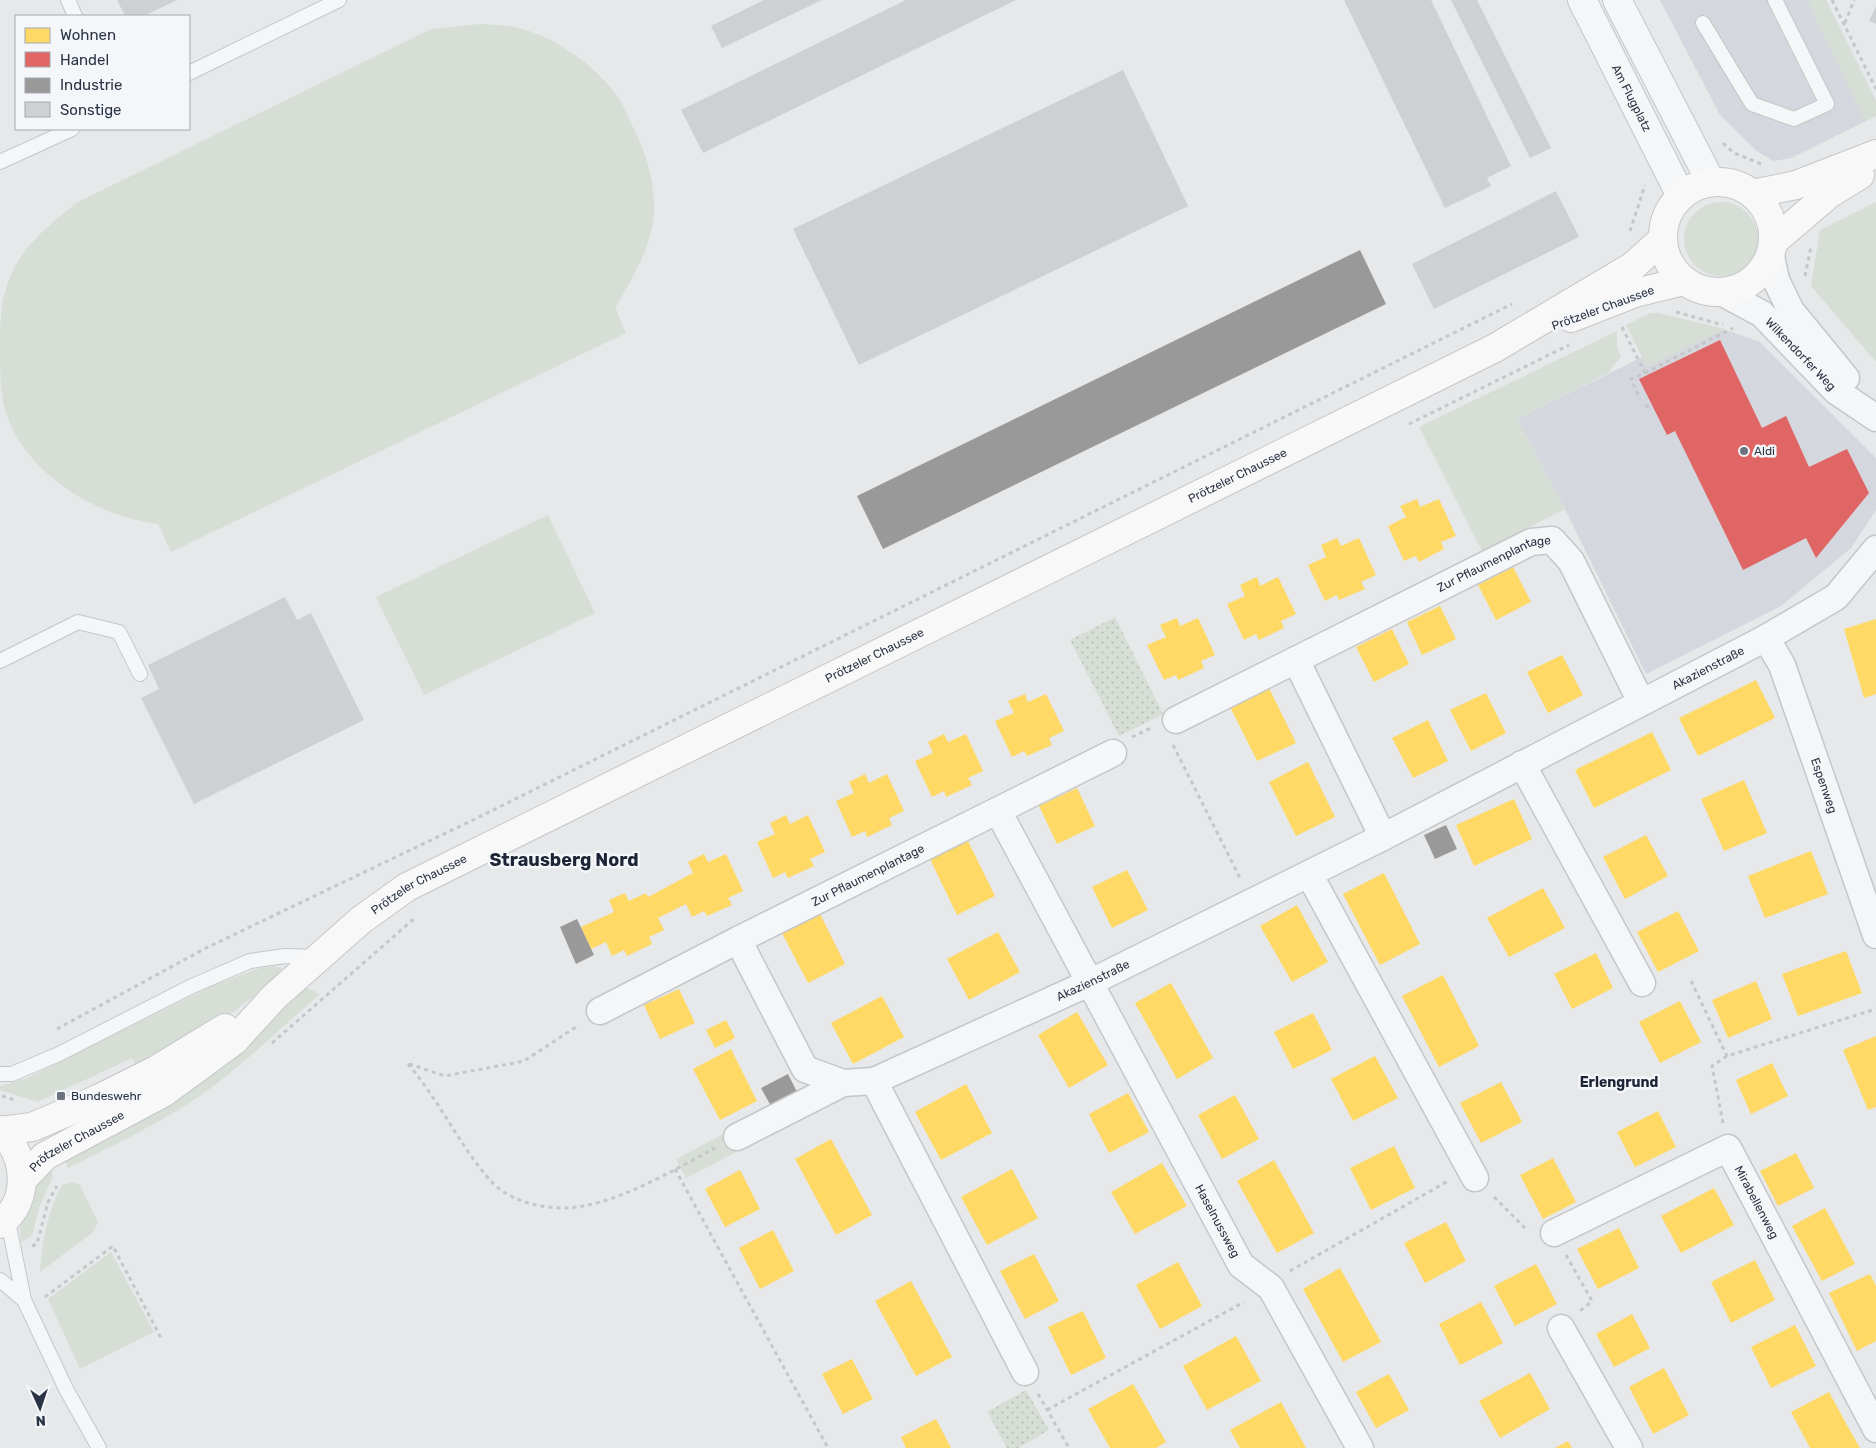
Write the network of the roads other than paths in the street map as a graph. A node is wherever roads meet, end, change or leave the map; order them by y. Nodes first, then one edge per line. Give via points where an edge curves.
1 (68, 0) edge
2 (339, 0) edge
3 (1582, 0) edge
4 (1617, 0) edge
5 (1776, 0) edge
6 (75, 15) edge
7 (1703, 23) dead end
8 (190, 73) edge
9 (70, 130) edge
10 (1876, 154) edge
11 (0, 162) edge
12 (1876, 165) edge
13 (1711, 182) junction
14 (1752, 194) junction
15 (1681, 196) junction
16 (1663, 239) junction
17 (1772, 249) junction
18 (1684, 281) junction
19 (1723, 293) junction
20 (1495, 348) junction
21 (1876, 412) edge
22 (1876, 418) edge
23 (1876, 549) edge
24 (1766, 638) junction
25 (1296, 660) junction
26 (0, 661) edge
27 (140, 674) dead end
28 (1641, 702) junction
29 (1169, 721) road end
30 (1113, 753) road end
31 (1522, 764) junction
32 (998, 811) junction
33 (1383, 837) junction
34 (1309, 874) junction
35 (1876, 935) edge
36 (738, 940) junction
37 (322, 957) junction
38 (1089, 983) junction
39 (1642, 983) dead end
40 (274, 996) junction
41 (600, 1011) road end
42 (0, 1074) edge
43 (874, 1081) junction
44 (843, 1083) junction
45 (1, 1130) edge
46 (737, 1137) road end
47 (1472, 1174) road end
48 (22, 1180) junction
49 (4, 1220) edge
50 (1554, 1233) dead end
51 (0, 1280) edge
52 (24, 1300) junction
53 (1561, 1328) dead end
54 (1026, 1372) dead end
55 (1876, 1428) edge
56 (99, 1448) edge
57 (1360, 1448) edge
58 (1629, 1448) edge

1 - 6 lane
2 - 8 lane
3 - 15 street, Am Flugplatz
4 - 13 street
5 - 7 lane via 1827,104 1794,119 1752,104
9 - 11 lane
10 - 14 main road via 1796,185
12 - 17 main road via 1829,194
13 - 14 main road via 1728,182
13 - 15 main road
14 - 17 main road via 1768,211 1773,226
15 - 16 main road via 1670,210
16 - 18 main road via 1669,263
16 - 20 main road, Prötzeler Chaussee via 1633,266
17 - 19 main road via 1763,270 1753,281
17 - 21 street, Wilkendorfer Weg via 1776,280 1791,311
18 - 19 main road via 1706,291
18 - 20 main road, Prötzeler Chaussee via 1644,291
19 - 22 street, Wilkendorfer Weg via 1766,318 1836,390
20 - 37 main road, Prötzeler Chaussee via 470,854 407,887 361,920
23 - 24 street, Akazienstraße via 1836,597
24 - 28 street, Akazienstraße
24 - 35 street, Espenweg via 1782,665
25 - 28 street, Zur Pflaumenplantage via 1531,542 1552,540 1571,561
25 - 29 street, Zur Pflaumenplantage
25 - 33 street
26 - 27 lane via 78,622 120,632
28 - 31 street, Akazienstraße
30 - 32 street, Zur Pflaumenplantage
31 - 33 street, Akazienstraße
31 - 39 street
32 - 36 street, Zur Pflaumenplantage
32 - 38 street
33 - 34 street, Akazienstraße
34 - 38 street, Akazienstraße
34 - 47 street
36 - 41 street, Zur Pflaumenplantage
36 - 44 street via 805,1069
37 - 40 main road, Prötzeler Chaussee
37 - 42 lane via 285,956 250,961 190,987 59,1054 12,1074
38 - 43 street, Akazienstraße
38 - 57 street, Haselnussweg via 1241,1265 1270,1288
40 - 45 main road, Prötzeler Chaussee via 156,1070 98,1099 32,1127
40 - 48 main road, Prötzeler Chaussee via 234,1041 205,1063 163,1093 45,1156
43 - 44 street, Akazienstraße
43 - 54 street
44 - 46 street, Akazienstraße
45 - 48 main road, Prötzeler Chaussee via 17,1151
48 - 49 main road, Prötzeler Chaussee via 20,1195
49 - 52 lane
50 - 55 street, Mirabellenweg via 1728,1148
51 - 52 lane
52 - 56 lane via 66,1389
53 - 58 street

